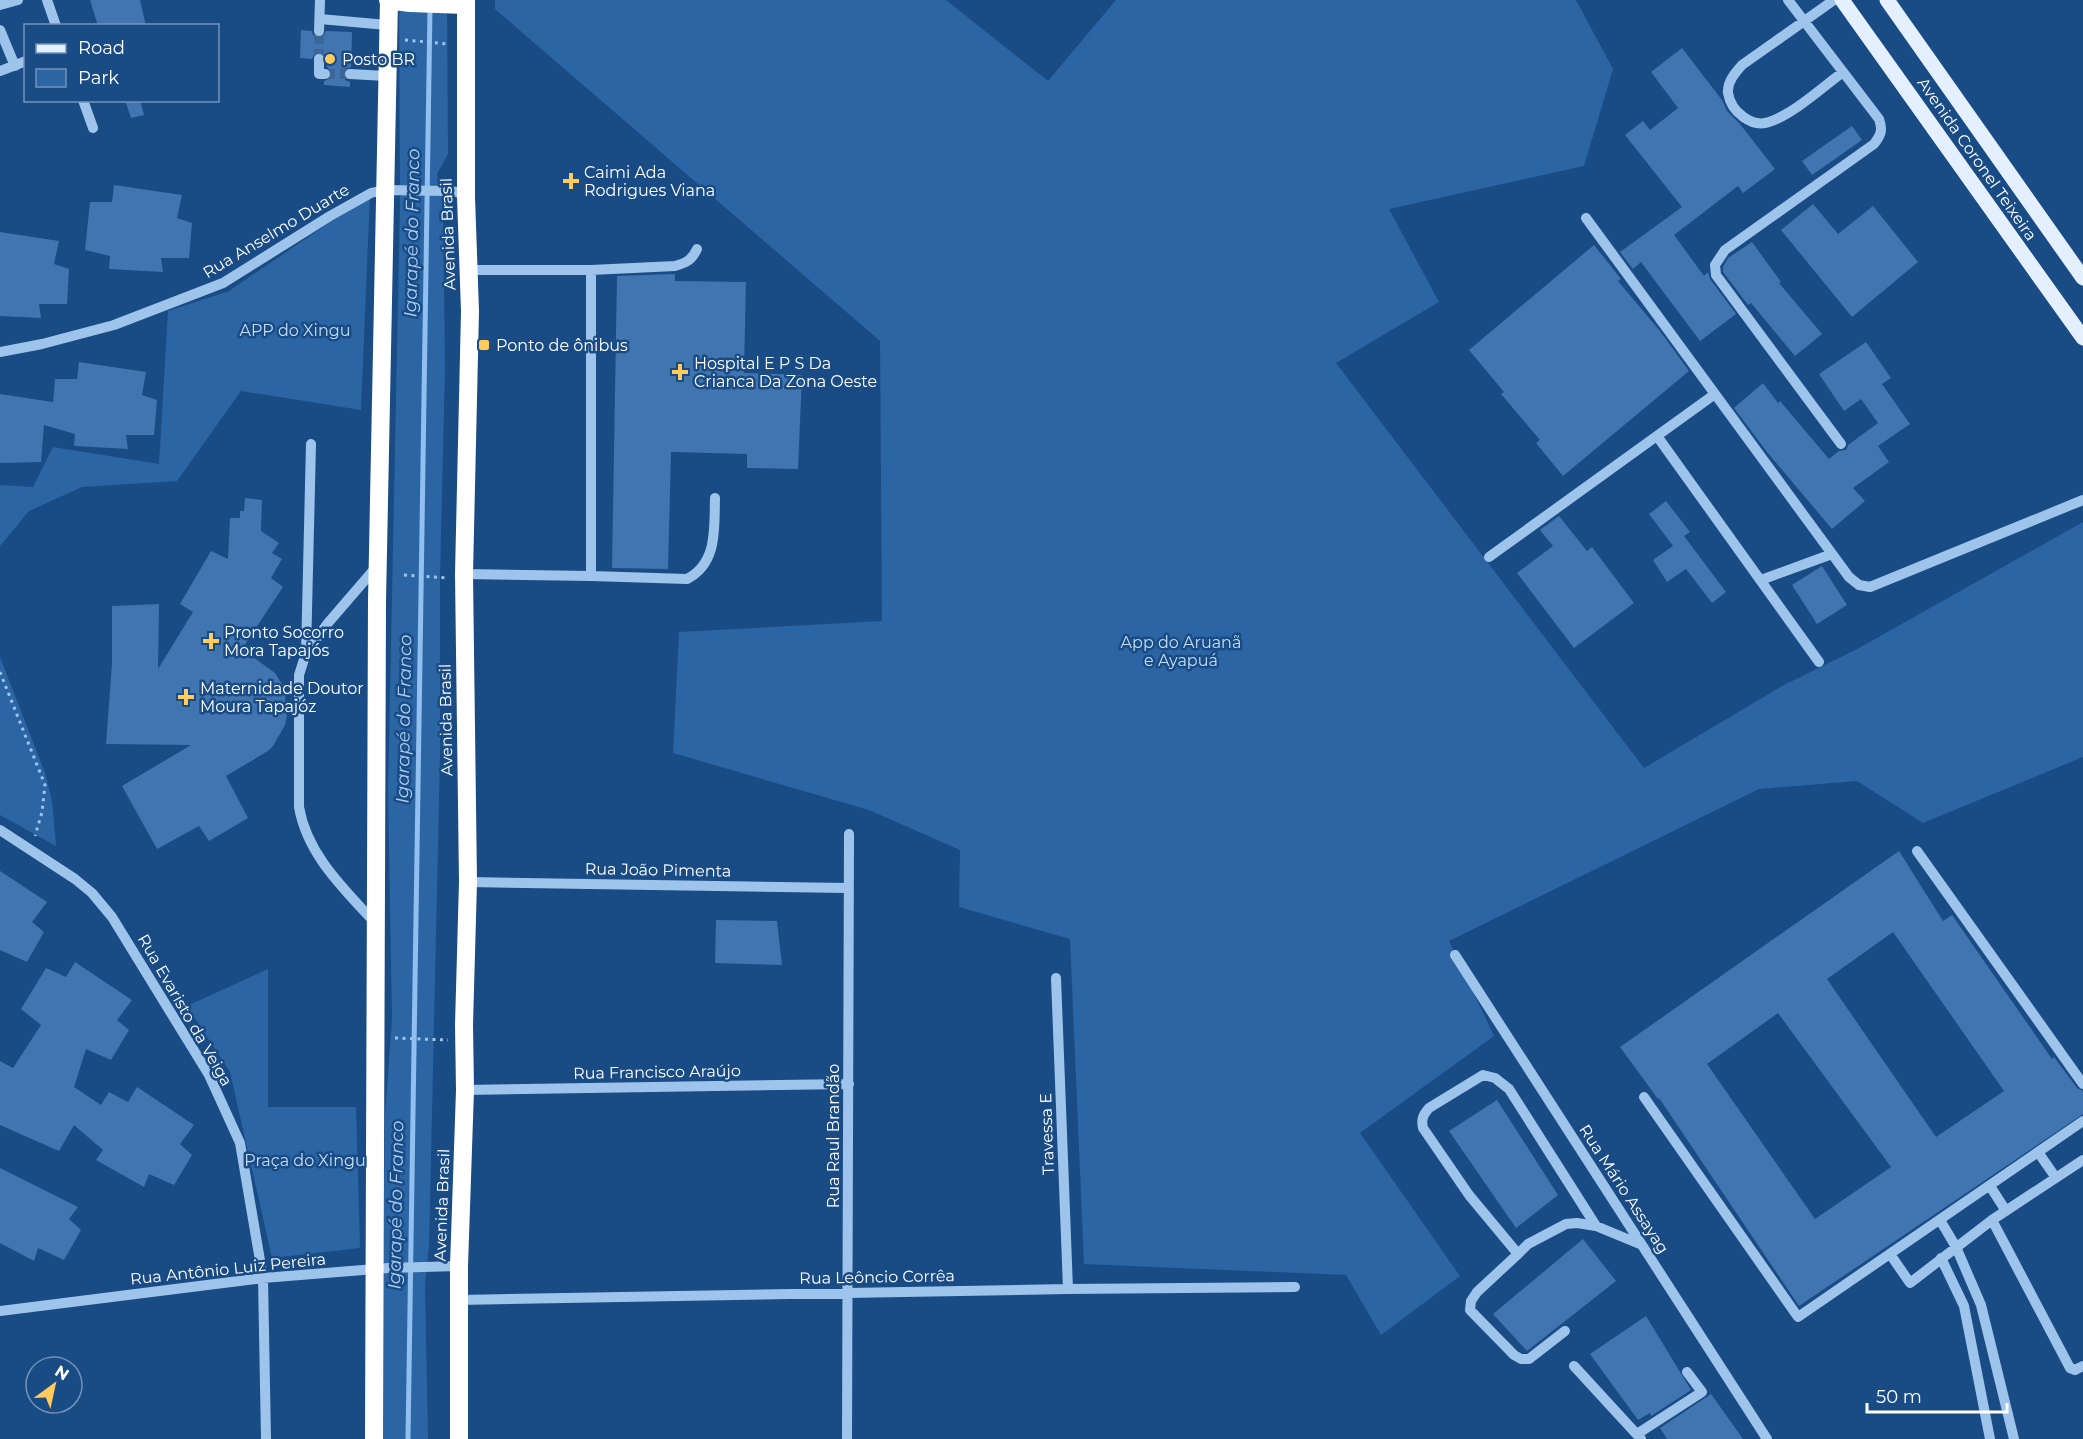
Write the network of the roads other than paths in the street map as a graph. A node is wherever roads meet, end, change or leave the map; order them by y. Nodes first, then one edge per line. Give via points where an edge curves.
1 (46, 0) edge
2 (320, 0) edge
3 (1788, 0) edge
4 (1834, 0) edge
5 (1842, 0) edge
6 (1887, 0) edge
7 (395, 1) edge
8 (466, 2) edge
9 (320, 19) junction
10 (1804, 21) junction
11 (55, 24) edge
12 (0, 30) edge
13 (319, 31) tunnel mouth
14 (391, 32) junction
15 (319, 59) tunnel mouth
16 (24, 62) edge
17 (15, 66) junction
18 (0, 71) edge
19 (1843, 72) junction
20 (325, 74) dead end
21 (350, 74) tunnel mouth
22 (386, 76) junction
23 (84, 102) edge
24 (93, 128) dead end
25 (390, 190) junction
26 (466, 197) junction
27 (1586, 218) dead end
28 (697, 249) dead end
29 (469, 270) junction
30 (591, 270) junction
31 (2083, 278) edge
32 (2083, 338) edge
33 (0, 352) edge
34 (1715, 394) junction
35 (1657, 436) junction
36 (311, 444) dead end
37 (1841, 444) dead end
38 (715, 498) dead end
39 (2083, 500) edge
40 (1832, 554) junction
41 (1489, 557) dead end
42 (378, 565) junction
43 (457, 576) junction
44 (591, 576) junction
45 (1761, 580) junction
46 (306, 653) junction
47 (1819, 662) dead end
48 (0, 830) edge
49 (849, 834) dead end
50 (1917, 850) dead end
51 (468, 882) junction
52 (848, 888) junction
53 (377, 925) junction
54 (1455, 955) dead end
55 (1056, 978) dead end
56 (849, 1084) junction
57 (2083, 1084) edge
58 (465, 1090) junction
59 (1644, 1097) dead end
60 (2083, 1121) edge
61 (2038, 1152) junction
62 (2083, 1160) edge
63 (2056, 1178) junction
64 (1989, 1186) junction
65 (2006, 1211) junction
66 (1940, 1220) junction
67 (1992, 1220) junction
68 (1596, 1226) junction
69 (1642, 1245) junction
70 (1956, 1247) junction
71 (1518, 1254) junction
72 (1890, 1254) junction
73 (1941, 1258) junction
74 (450, 1267) junction
75 (381, 1268) junction
76 (263, 1278) junction
77 (1295, 1287) dead end
78 (1068, 1288) junction
79 (848, 1292) junction
80 (459, 1300) junction
81 (0, 1311) edge
82 (1565, 1331) dead end
83 (1574, 1366) dead end
84 (2083, 1366) edge
85 (1687, 1372) dead end
86 (1639, 1436) edge
87 (266, 1439) edge
88 (374, 1439) edge
89 (459, 1439) edge
90 (847, 1439) edge
91 (1767, 1439) edge
92 (1990, 1439) edge
93 (2014, 1439) edge

1 - 11 street
2 - 9 street
3 - 10 street
4 - 10 street
5 - 32 main road, Avenida Coronel Teixeira
6 - 31 main road, Avenida Coronel Teixeira
7 - 8 highway
7 - 14 highway
8 - 26 highway, Avenida Brasil
9 - 13 street
9 - 14 street
10 - 19 street
10 - 19 street via 1735,72 1728,93 1738,113 1748,121 1770,122
12 - 17 street
14 - 22 highway
15 - 20 street via 319,74
16 - 17 street
17 - 18 street
19 - 37 street via 1879,119 1880,136 1725,250 1715,265 1721,284
21 - 22 street
22 - 25 highway
23 - 24 street
25 - 26 street, Rua Anselmo Duarte via 447,191
25 - 33 street, Rua Anselmo Duarte via 358,198 223,283 114,326
25 - 42 highway
26 - 29 highway, Avenida Brasil
27 - 34 street
28 - 30 street via 685,264 675,266
29 - 30 street
29 - 43 highway, Avenida Brasil
30 - 44 street
34 - 35 street
34 - 40 street
35 - 41 street
35 - 45 street
36 - 46 street
38 - 44 street via 714,541 697,574 687,579
39 - 40 street via 1870,587 1849,577
40 - 45 street
42 - 46 street
42 - 53 highway
43 - 44 street
43 - 51 highway, Avenida Brasil
45 - 47 street
46 - 53 street via 299,675 302,824 338,882
48 - 76 street, Rua Evaristo da Veiga via 92,893 112,917 209,1075 240,1143
49 - 52 street, Rua Raul Brandão
50 - 57 street
51 - 52 street, Rua João Pimenta
51 - 58 highway, Avenida Brasil
52 - 56 street, Rua Raul Brandão
53 - 75 highway
54 - 69 street, Rua Mário Assayag
55 - 78 street, Travessa E
56 - 58 street, Rua Francisco Araújo
56 - 79 street, Rua Raul Brandão
58 - 74 highway, Avenida Brasil
59 - 72 street via 1798,1317
60 - 61 street
61 - 63 street
61 - 64 street
62 - 63 street
63 - 65 street
64 - 65 street
64 - 66 street
65 - 67 street
66 - 70 street
66 - 72 street
67 - 70 street
67 - 84 street via 2070,1368
68 - 69 street
68 - 71 street via 1566,1224 1528,1244
68 - 71 street via 1509,1089 1496,1078 1483,1075 1429,1108 1421,1121 1469,1195
69 - 91 street, Rua Mário Assayag
70 - 73 street
70 - 93 street via 1981,1305
71 - 82 street via 1477,1292 1470,1310 1521,1359 1529,1359
72 - 73 street via 1910,1283
73 - 92 street via 1964,1306
74 - 75 street, Rua Antônio Luiz Pereira
74 - 80 highway, Avenida Brasil
75 - 76 street, Rua Antônio Luiz Pereira
75 - 88 highway
76 - 81 street, Rua Antônio Luiz Pereira
76 - 87 street, Rua Evaristo da Veiga
77 - 78 street, Rua Leôncio Corrêa
78 - 79 street, Rua Leôncio Corrêa
79 - 80 street, Rua Leôncio Corrêa
79 - 90 street, Rua Raul Brandão
80 - 89 highway, Avenida Brasil
83 - 86 street
85 - 86 street via 1702,1392

